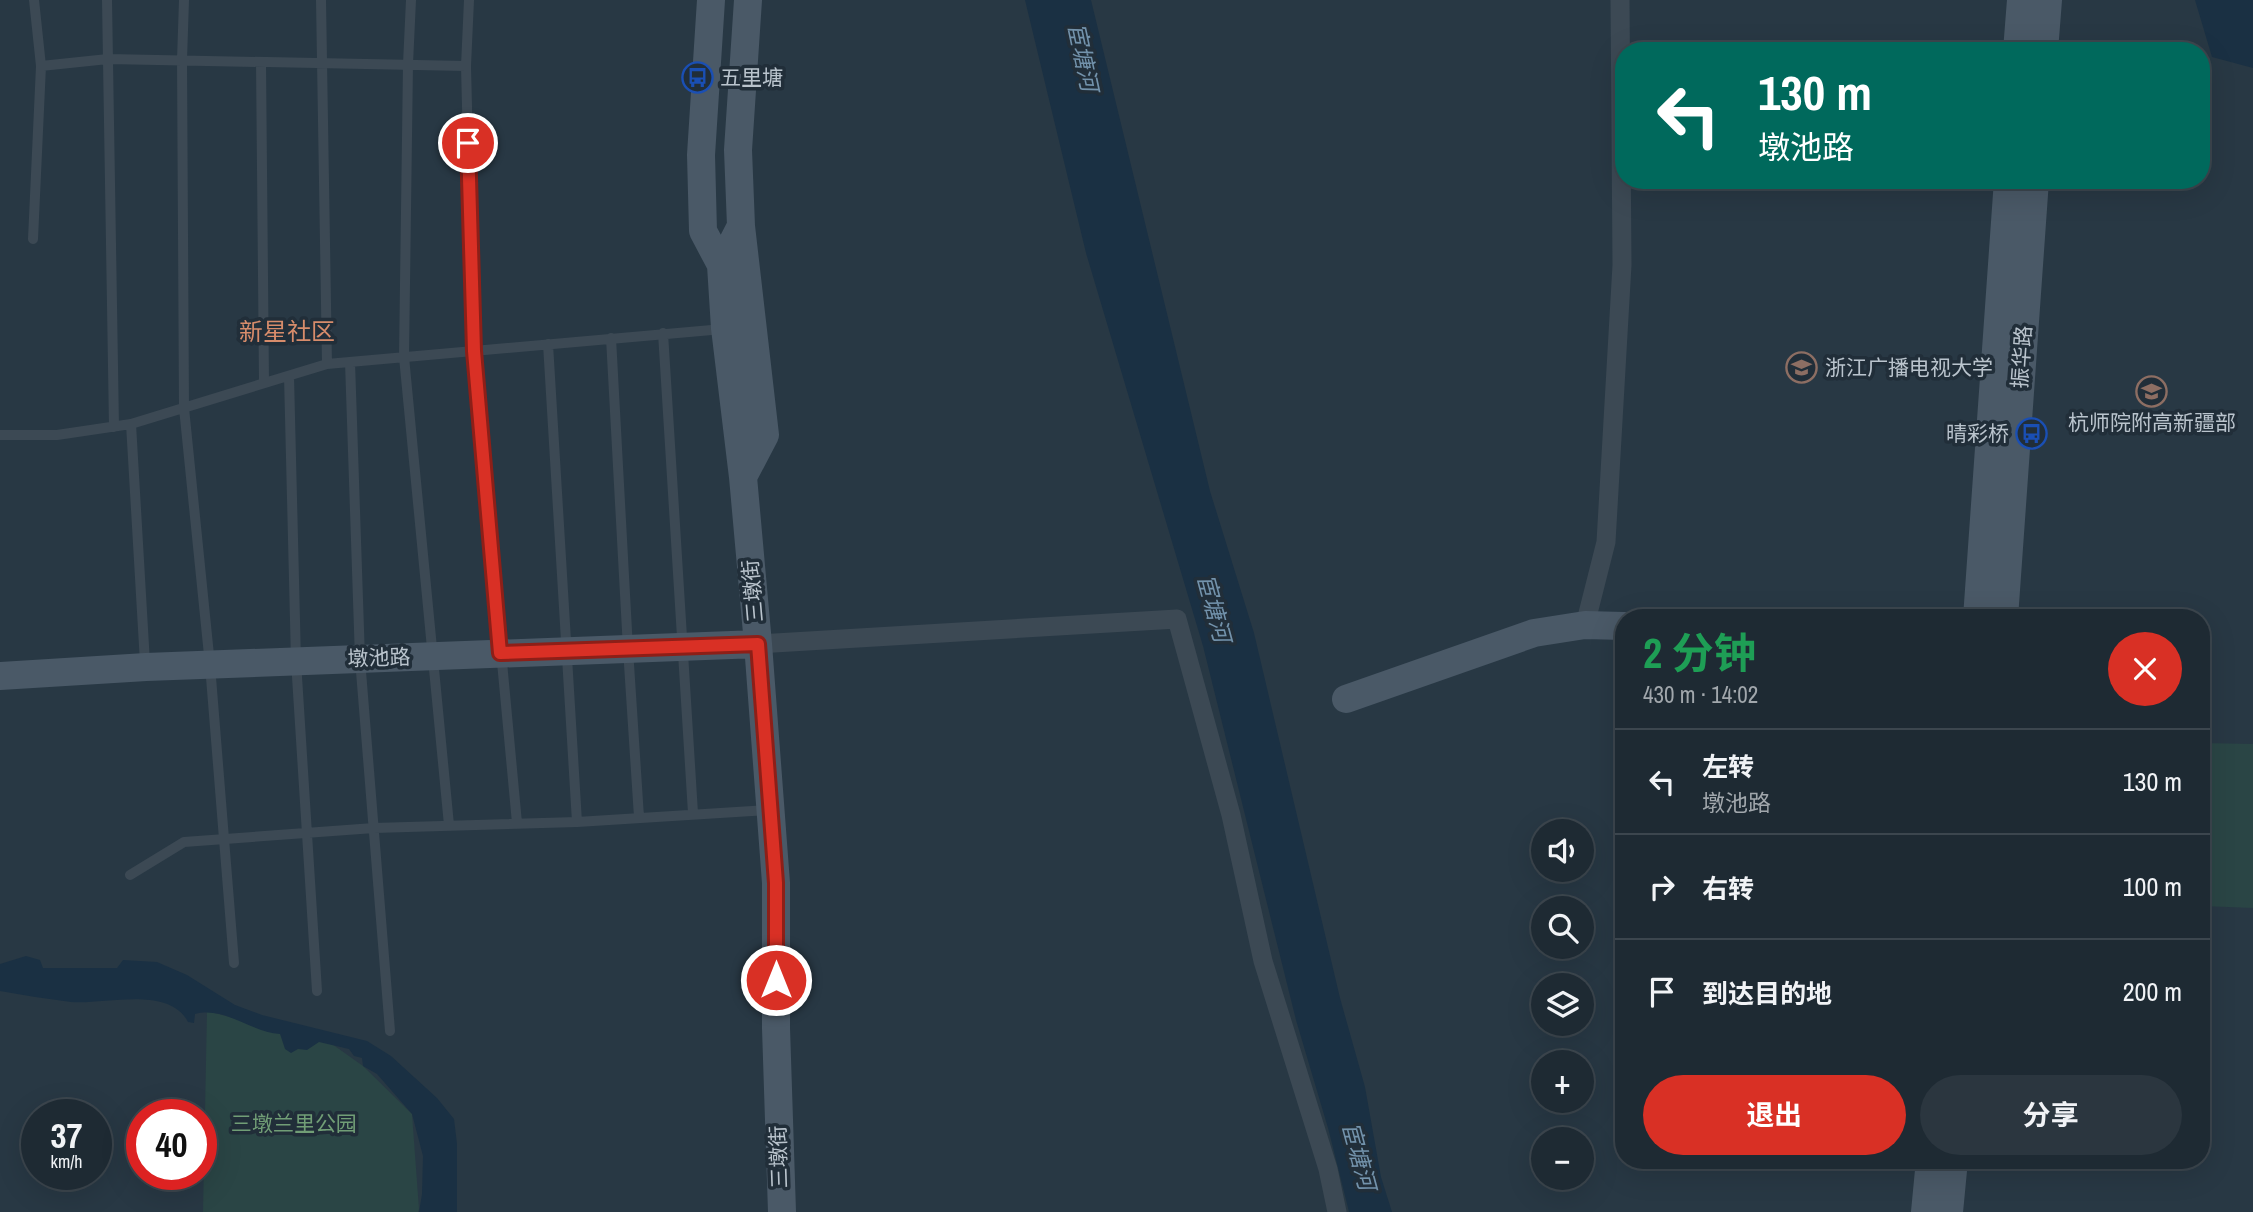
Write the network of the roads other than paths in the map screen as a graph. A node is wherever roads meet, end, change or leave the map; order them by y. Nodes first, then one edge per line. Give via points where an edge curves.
1 (34, 0) edge
2 (107, 0) edge
3 (184, 0) edge
4 (321, 0) edge
5 (411, 0) edge
6 (469, 0) edge
7 (711, 0) edge
8 (748, 0) edge
9 (1620, 0) edge
10 (2021, 0) edge
11 (2048, 0) edge
12 (1620, 42) edge
13 (2018, 42) edge
14 (2045, 42) edge
15 (108, 59) junction
16 (182, 60) junction
17 (261, 62) junction
18 (323, 63) junction
19 (408, 64) junction
20 (41, 66) junction
21 (466, 66) junction
22 (1621, 189) edge
23 (2007, 189) edge
24 (2034, 189) edge
25 (741, 226) junction
26 (33, 239) dead end
27 (721, 265) junction
28 (725, 328) junction
29 (663, 333) junction
30 (611, 338) junction
31 (548, 344) junction
32 (474, 351) junction
33 (404, 357) junction
34 (350, 362) junction
35 (327, 364) junction
36 (289, 376) junction
37 (264, 383) junction
38 (184, 408) junction
39 (131, 424) junction
40 (114, 427) junction
41 (0, 435) edge
42 (743, 477) junction
43 (1978, 609) edge
44 (2005, 609) edge
45 (1585, 625) junction
46 (1615, 626) edge
47 (758, 644) junction
48 (684, 646) junction
49 (628, 649) junction
50 (568, 651) junction
51 (500, 653) junction
52 (434, 656) junction
53 (360, 659) junction
54 (296, 661) junction
55 (210, 665) junction
56 (146, 667) junction
57 (0, 676) edge
58 (1346, 699) dead end
59 (771, 810) junction
60 (693, 813) junction
61 (639, 817) junction
62 (577, 822) junction
63 (517, 823) junction
64 (449, 825) junction
65 (374, 828) junction
66 (307, 832) junction
67 (224, 838) junction
68 (130, 875) dead end
69 (234, 963) dead end
70 (317, 991) dead end
71 (390, 1031) dead end
72 (1929, 1169) edge
73 (1953, 1169) edge
74 (782, 1212) edge
75 (1337, 1212) edge
76 (1925, 1212) edge
77 (1949, 1212) edge

1 - 20 lane
2 - 15 lane
3 - 16 lane
4 - 18 lane
5 - 19 lane
6 - 21 lane
7 - 27 street, 三墩街 via 701,155 703,218
8 - 25 street via 738,150
9 - 12 street
10 - 13 street
11 - 14 street
15 - 16 lane
15 - 20 lane
15 - 40 lane
16 - 17 lane
16 - 38 lane
17 - 18 lane
17 - 37 lane
18 - 19 lane
18 - 35 lane
19 - 21 lane
19 - 33 lane
20 - 26 lane
21 - 32 lane
22 - 45 street via 1622,265 1606,542
23 - 43 street, 振华路
24 - 44 street, 振华路
25 - 27 street
25 - 42 street via 765,435
27 - 28 street, 三墩街
28 - 29 lane
28 - 42 street, 三墩街
29 - 30 lane
29 - 48 lane
30 - 31 lane
30 - 49 lane
31 - 32 lane
31 - 50 lane
32 - 33 lane
32 - 51 lane
33 - 34 lane
33 - 52 lane
34 - 35 lane
34 - 53 lane
35 - 36 lane
36 - 37 lane
36 - 54 lane
37 - 38 lane
38 - 39 lane
38 - 55 lane
39 - 40 lane
39 - 56 lane
40 - 41 lane via 57,435
42 - 47 street, 三墩街
45 - 46 street
45 - 58 street via 1534,632
47 - 48 street, 墩池路
47 - 59 street, 三墩街
47 - 75 street via 1177,619 1231,815 1263,961 1328,1169
48 - 49 street, 墩池路
48 - 60 lane
49 - 50 street, 墩池路
49 - 61 lane
50 - 51 street, 墩池路
50 - 62 lane
51 - 52 street, 墩池路
51 - 63 lane
52 - 53 street, 墩池路
52 - 64 lane
53 - 54 street, 墩池路
53 - 65 lane
54 - 55 street, 墩池路
54 - 66 lane
55 - 56 street, 墩池路
55 - 67 lane
56 - 57 street, 墩池路
59 - 60 lane
59 - 74 street, 三墩街
60 - 61 lane
61 - 62 lane
62 - 63 lane
63 - 64 lane
64 - 65 lane
65 - 66 lane
65 - 71 lane
66 - 67 lane
66 - 70 lane
67 - 68 lane via 184,842
67 - 69 lane
72 - 76 street
73 - 77 street

